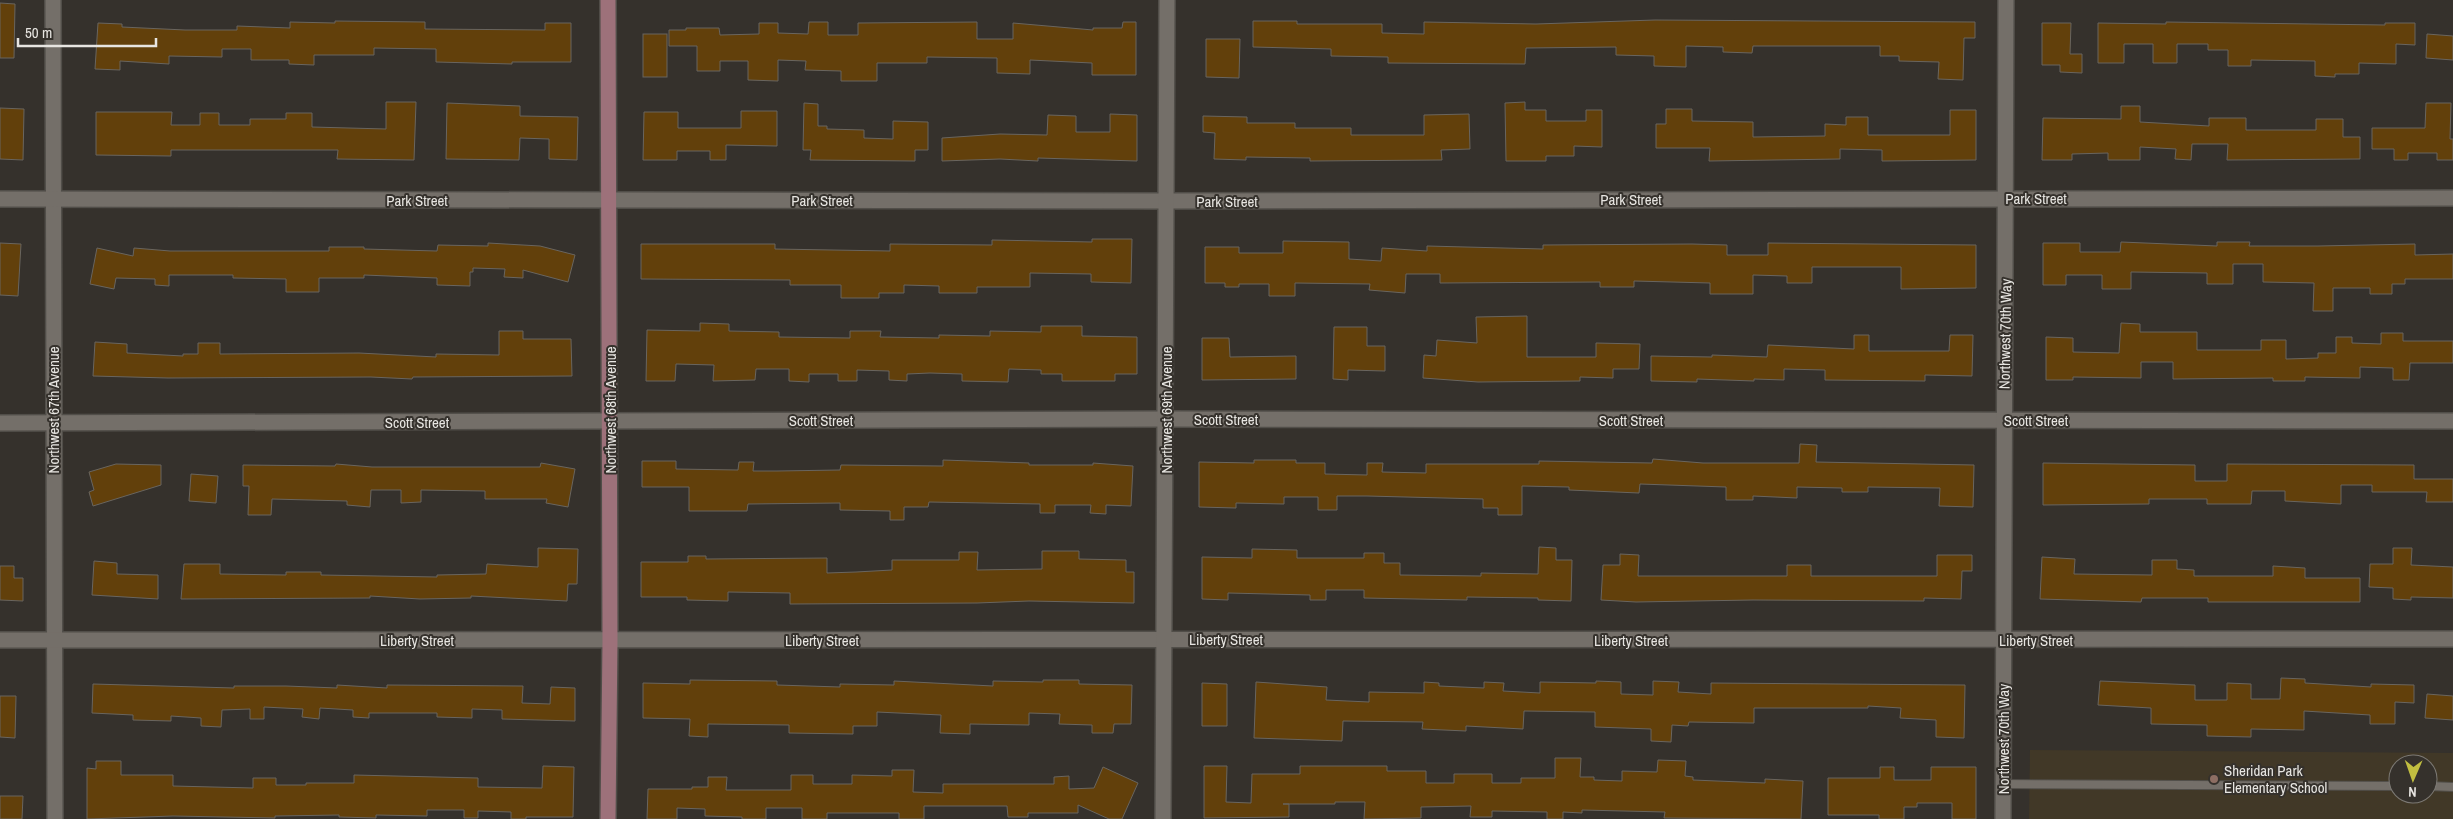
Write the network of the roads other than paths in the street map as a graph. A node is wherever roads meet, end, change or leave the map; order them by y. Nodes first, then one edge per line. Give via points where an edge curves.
1 (53, 0) edge
2 (608, 0) edge
3 (1167, 0) edge
4 (2006, 0) edge
5 (53, 198) junction
6 (2006, 198) junction
7 (2453, 198) edge
8 (0, 199) edge
9 (608, 200) junction
10 (1165, 201) junction
11 (1166, 419) junction
12 (2004, 420) junction
13 (610, 421) junction
14 (2453, 421) edge
15 (0, 423) edge
16 (53, 423) junction
17 (1163, 639) junction
18 (2453, 639) edge
19 (0, 640) edge
20 (55, 640) junction
21 (2004, 640) junction
22 (610, 641) junction
23 (2003, 784) junction
24 (2388, 786) edge
25 (2438, 786) edge
26 (2453, 786) edge
27 (55, 819) edge
28 (608, 819) edge
29 (1164, 819) edge
30 (2003, 819) edge

1 - 5 street, Northwest 67th Avenue
2 - 9 street, Northwest 68th Avenue
3 - 10 street, Northwest 69th Avenue
4 - 6 street, Northwest 70th Way
5 - 8 street, Park Street
5 - 9 street, Park Street
5 - 16 street, Northwest 67th Avenue
6 - 7 street, Park Street
6 - 10 street, Park Street
6 - 12 street, Northwest 70th Way
9 - 10 street, Park Street
9 - 13 street, Northwest 68th Avenue
10 - 11 street, Northwest 69th Avenue
11 - 12 street, Scott Street
11 - 13 street, Scott Street
11 - 17 street, Northwest 69th Avenue
12 - 14 street, Scott Street
12 - 21 street, Northwest 70th Way
13 - 16 street, Scott Street
13 - 22 street, Northwest 68th Avenue
15 - 16 street, Scott Street
16 - 20 street, Northwest 67th Avenue
17 - 21 street, Liberty Street
17 - 22 street, Liberty Street
17 - 29 street, Northwest 69th Avenue
18 - 21 street, Liberty Street
19 - 20 street, Liberty Street
20 - 22 street, Liberty Street
20 - 27 street, Northwest 67th Avenue
21 - 23 street, Northwest 70th Way
22 - 28 street, Northwest 68th Avenue
23 - 24 lane
23 - 30 street, Northwest 70th Way
25 - 26 lane

